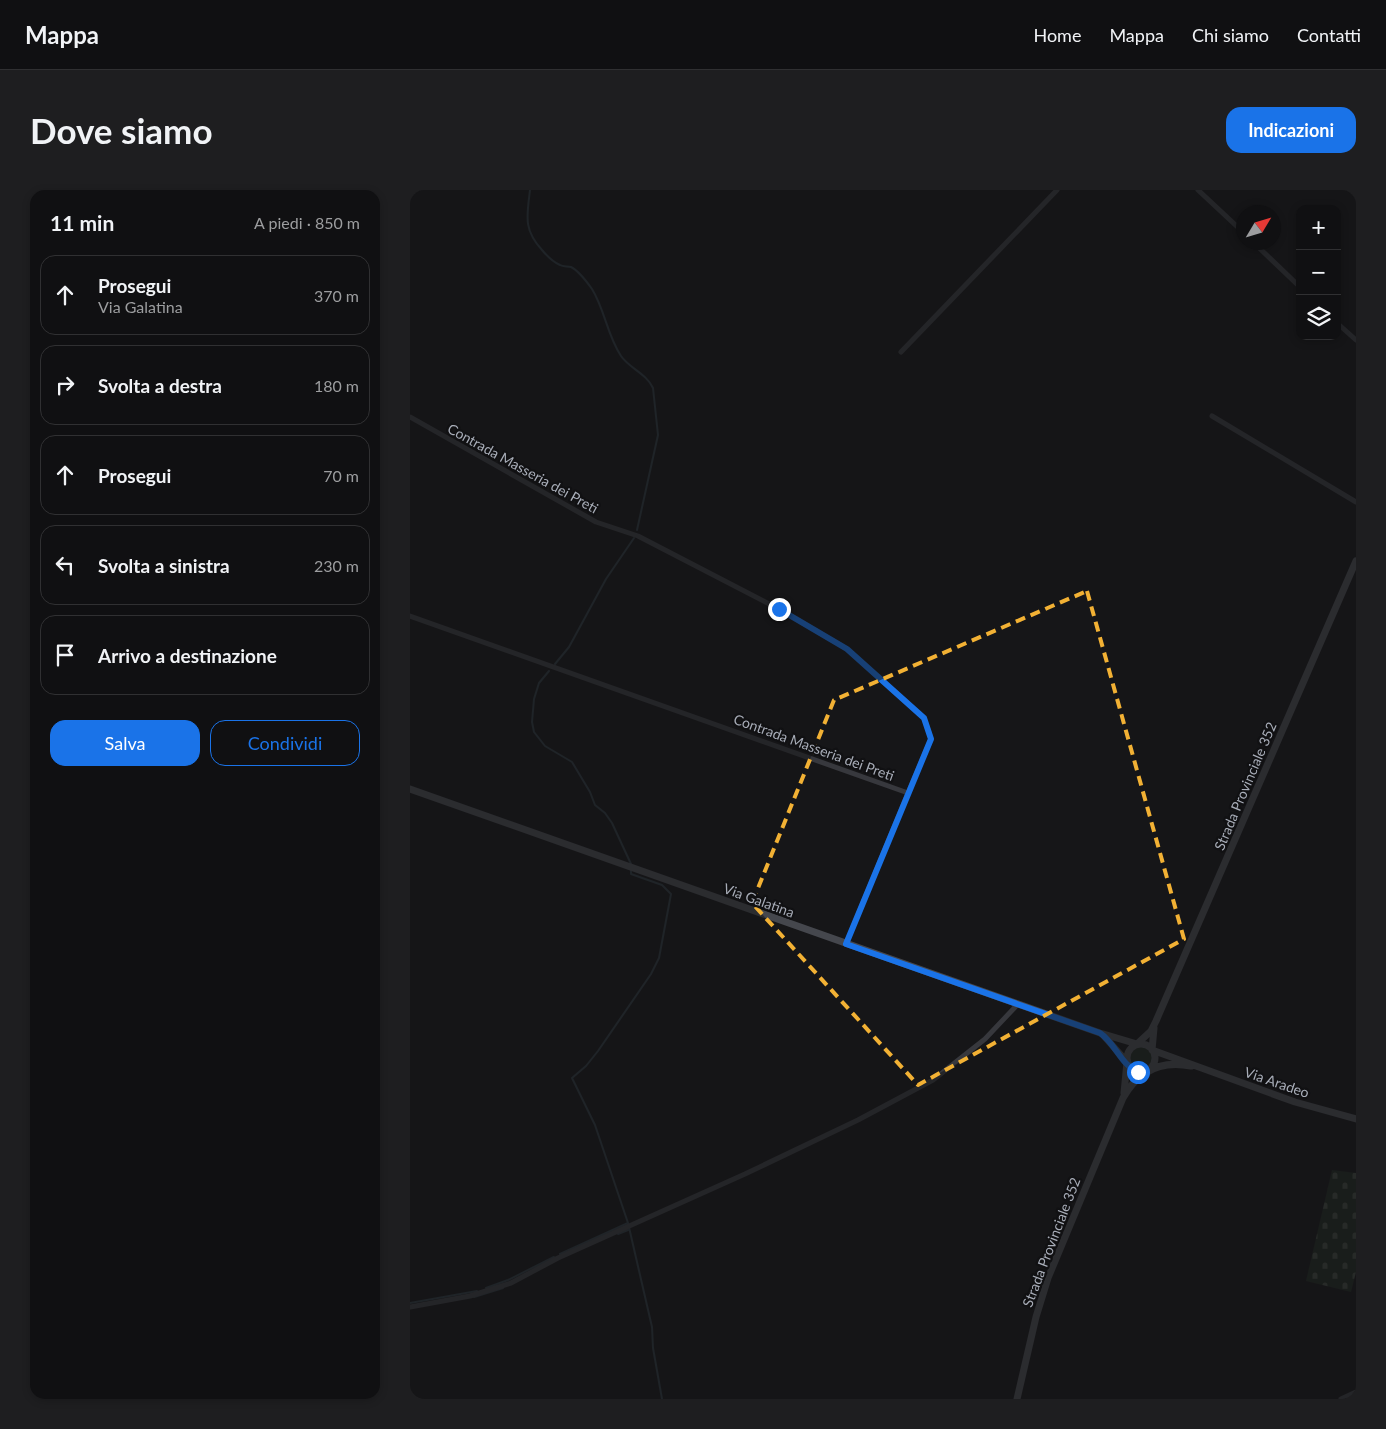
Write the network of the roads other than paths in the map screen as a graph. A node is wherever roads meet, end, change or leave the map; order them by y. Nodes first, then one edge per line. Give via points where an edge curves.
1 (1057, 190) edge
2 (1198, 190) edge
3 (1236, 226) edge
4 (1261, 250) edge
5 (1296, 283) edge
6 (1341, 327) edge
7 (1356, 340) edge
8 (901, 352) dead end
9 (410, 416) edge
10 (1212, 416) dead end
11 (1356, 502) edge
12 (1356, 561) edge
13 (410, 616) edge
14 (410, 789) edge
15 (908, 793) junction
16 (846, 944) junction
17 (1018, 1004) junction
18 (1156, 1021) junction
19 (1100, 1033) junction
20 (1137, 1044) junction
21 (1152, 1050) junction
22 (1127, 1062) junction
23 (1191, 1066) junction
24 (1148, 1070) junction
25 (1123, 1098) junction
26 (1356, 1119) edge
27 (410, 1307) edge
28 (1356, 1392) edge
29 (1017, 1399) edge
30 (1341, 1399) edge

1 - 8 street
2 - 3 street
4 - 5 street
6 - 7 street
9 - 15 street, Contrada Masseria dei Preti via 596,522 638,536 779,609 847,649 924,718 931,739
10 - 11 street
12 - 18 main road, Strada Provinciale 352
13 - 15 street, Contrada Masseria dei Preti
14 - 16 main road, Via Galatina
15 - 16 street
16 - 17 main road, Via Galatina
17 - 19 main road, Via Galatina
17 - 27 street via 985,1038 933,1080 858,1120 494,1290
18 - 20 main road, Strada Provinciale 352 via 1151,1031
18 - 21 main road, Strada Provinciale 352
19 - 20 main road, Via Galatina
19 - 22 main road, Via Galatina
20 - 21 main road
20 - 22 main road via 1128,1051
21 - 23 main road, Via Aradeo
21 - 24 main road via 1154,1062
22 - 24 main road via 1136,1071
22 - 25 main road, Strada Provinciale 352
23 - 24 main road, Via Aradeo via 1175,1064
23 - 26 main road, Via Aradeo
24 - 25 main road, Strada Provinciale 352
25 - 29 main road, Strada Provinciale 352 via 1048,1278
28 - 30 street

